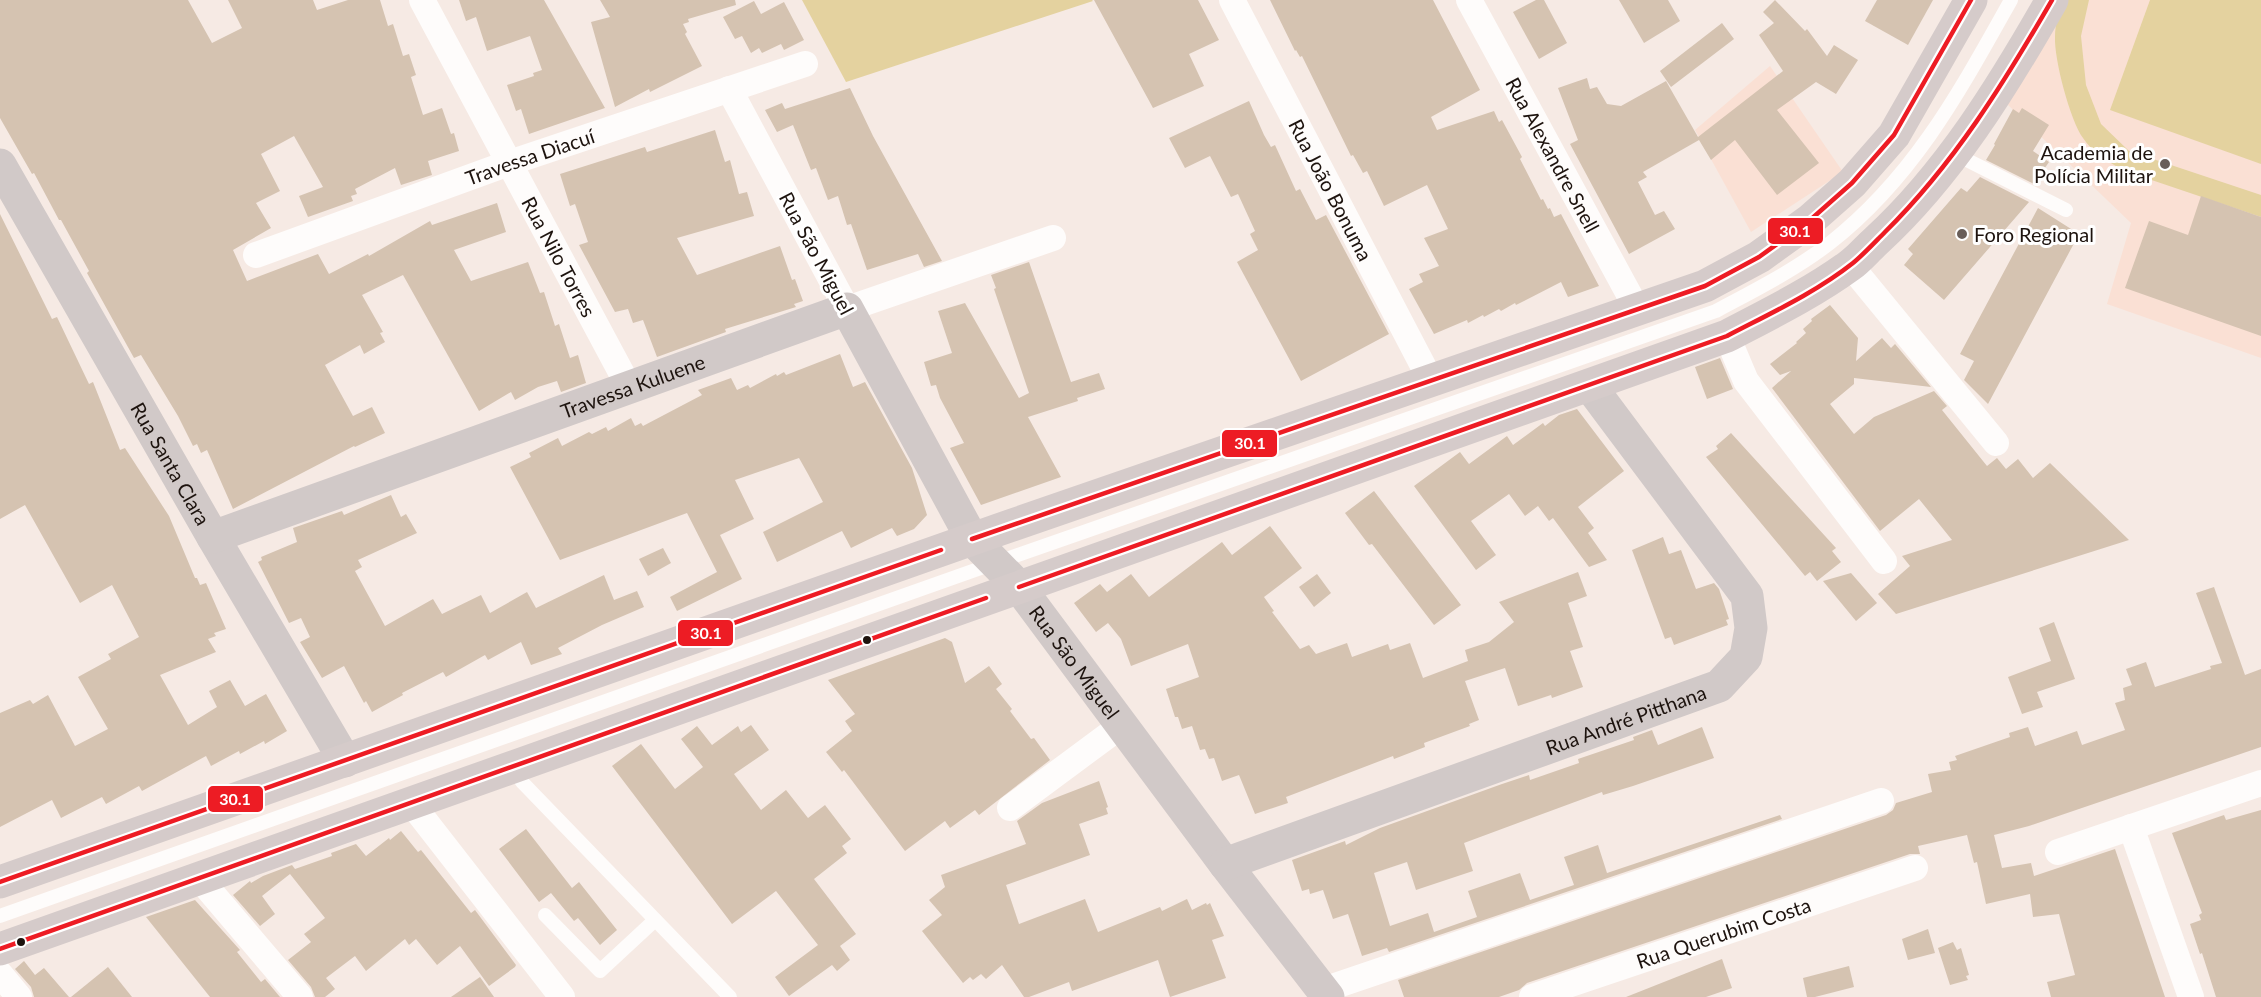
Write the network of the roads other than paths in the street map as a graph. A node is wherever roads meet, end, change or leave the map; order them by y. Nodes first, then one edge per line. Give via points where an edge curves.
1 (422, 0) edge
2 (1232, 0) edge
3 (1469, 0) edge
4 (1971, 0) edge
5 (2012, 0) edge
6 (2052, 0) edge
7 (805, 64) dead end
8 (729, 89) junction
9 (1955, 154) junction
10 (509, 162) junction
11 (0, 165) edge
12 (2066, 210) dead end
13 (1053, 238) dead end
14 (256, 255) dead end
15 (1850, 265) junction
16 (847, 309) junction
17 (1637, 309) junction
18 (1727, 336) junction
19 (1431, 381) junction
20 (1590, 386) junction
21 (629, 387) junction
22 (1996, 443) dead end
23 (213, 537) junction
24 (972, 539) junction
25 (1884, 561) dead end
26 (995, 563) junction
27 (1019, 587) junction
28 (1122, 725) junction
29 (345, 761) junction
30 (511, 767) junction
31 (2261, 783) edge
32 (1881, 801) dead end
33 (411, 803) junction
34 (1010, 808) dead end
35 (2131, 828) junction
36 (2058, 852) dead end
37 (1225, 864) junction
38 (1915, 868) dead end
39 (2, 878) edge
40 (199, 878) junction
41 (545, 915) dead end
42 (0, 916) edge
43 (655, 920) junction
44 (0, 949) edge
45 (0, 974) edge
46 (1325, 993) edge
47 (19, 997) edge
48 (300, 997) edge
49 (562, 997) edge
50 (730, 997) edge
51 (1532, 997) edge
52 (2191, 997) edge

1 - 10 street, Rua Nilo Torres
2 - 19 street, Rua João Bonuma
3 - 17 street, Rua Alexandre Snell
4 - 17 main road via 1894,135 1852,183 1759,257 1706,286
5 - 26 lane via 1925,145 1872,205 1829,243 1775,280 1716,311
6 - 9 main road
7 - 8 street, Travessa Diacuí
8 - 10 street, Travessa Diacuí
8 - 16 street, Rua São Miguel
9 - 12 lane
9 - 15 main road via 1891,227
10 - 14 street, Travessa Diacuí
10 - 21 street, Rua Nilo Torres
11 - 23 street, Rua Santa Clara
13 - 16 street, Travessa Kuluene
15 - 18 main road via 1792,302
15 - 22 street
16 - 21 street, Travessa Kuluene
16 - 24 street, Rua São Miguel
17 - 19 main road
18 - 20 main road
18 - 25 street via 1746,381
19 - 24 main road
20 - 27 main road
20 - 37 street, Rua André Pitthana via 1747,596 1751,628 1746,657 1719,686
21 - 23 street, Travessa Kuluene
23 - 29 street, Rua Santa Clara
24 - 26 street, Rua São Miguel
24 - 29 main road
26 - 27 street, Rua São Miguel
26 - 42 lane
27 - 28 street, Rua São Miguel
27 - 30 main road
28 - 34 street
28 - 37 street, Rua São Miguel
29 - 39 main road
30 - 33 main road
30 - 43 lane
31 - 35 street
32 - 46 street
33 - 40 main road
33 - 49 street
35 - 36 street
35 - 52 street
37 - 46 street, Rua São Miguel
38 - 51 street, Rua Querubim Costa
40 - 44 main road
40 - 48 street
41 - 43 lane via 600,971
43 - 50 lane
45 - 47 street

